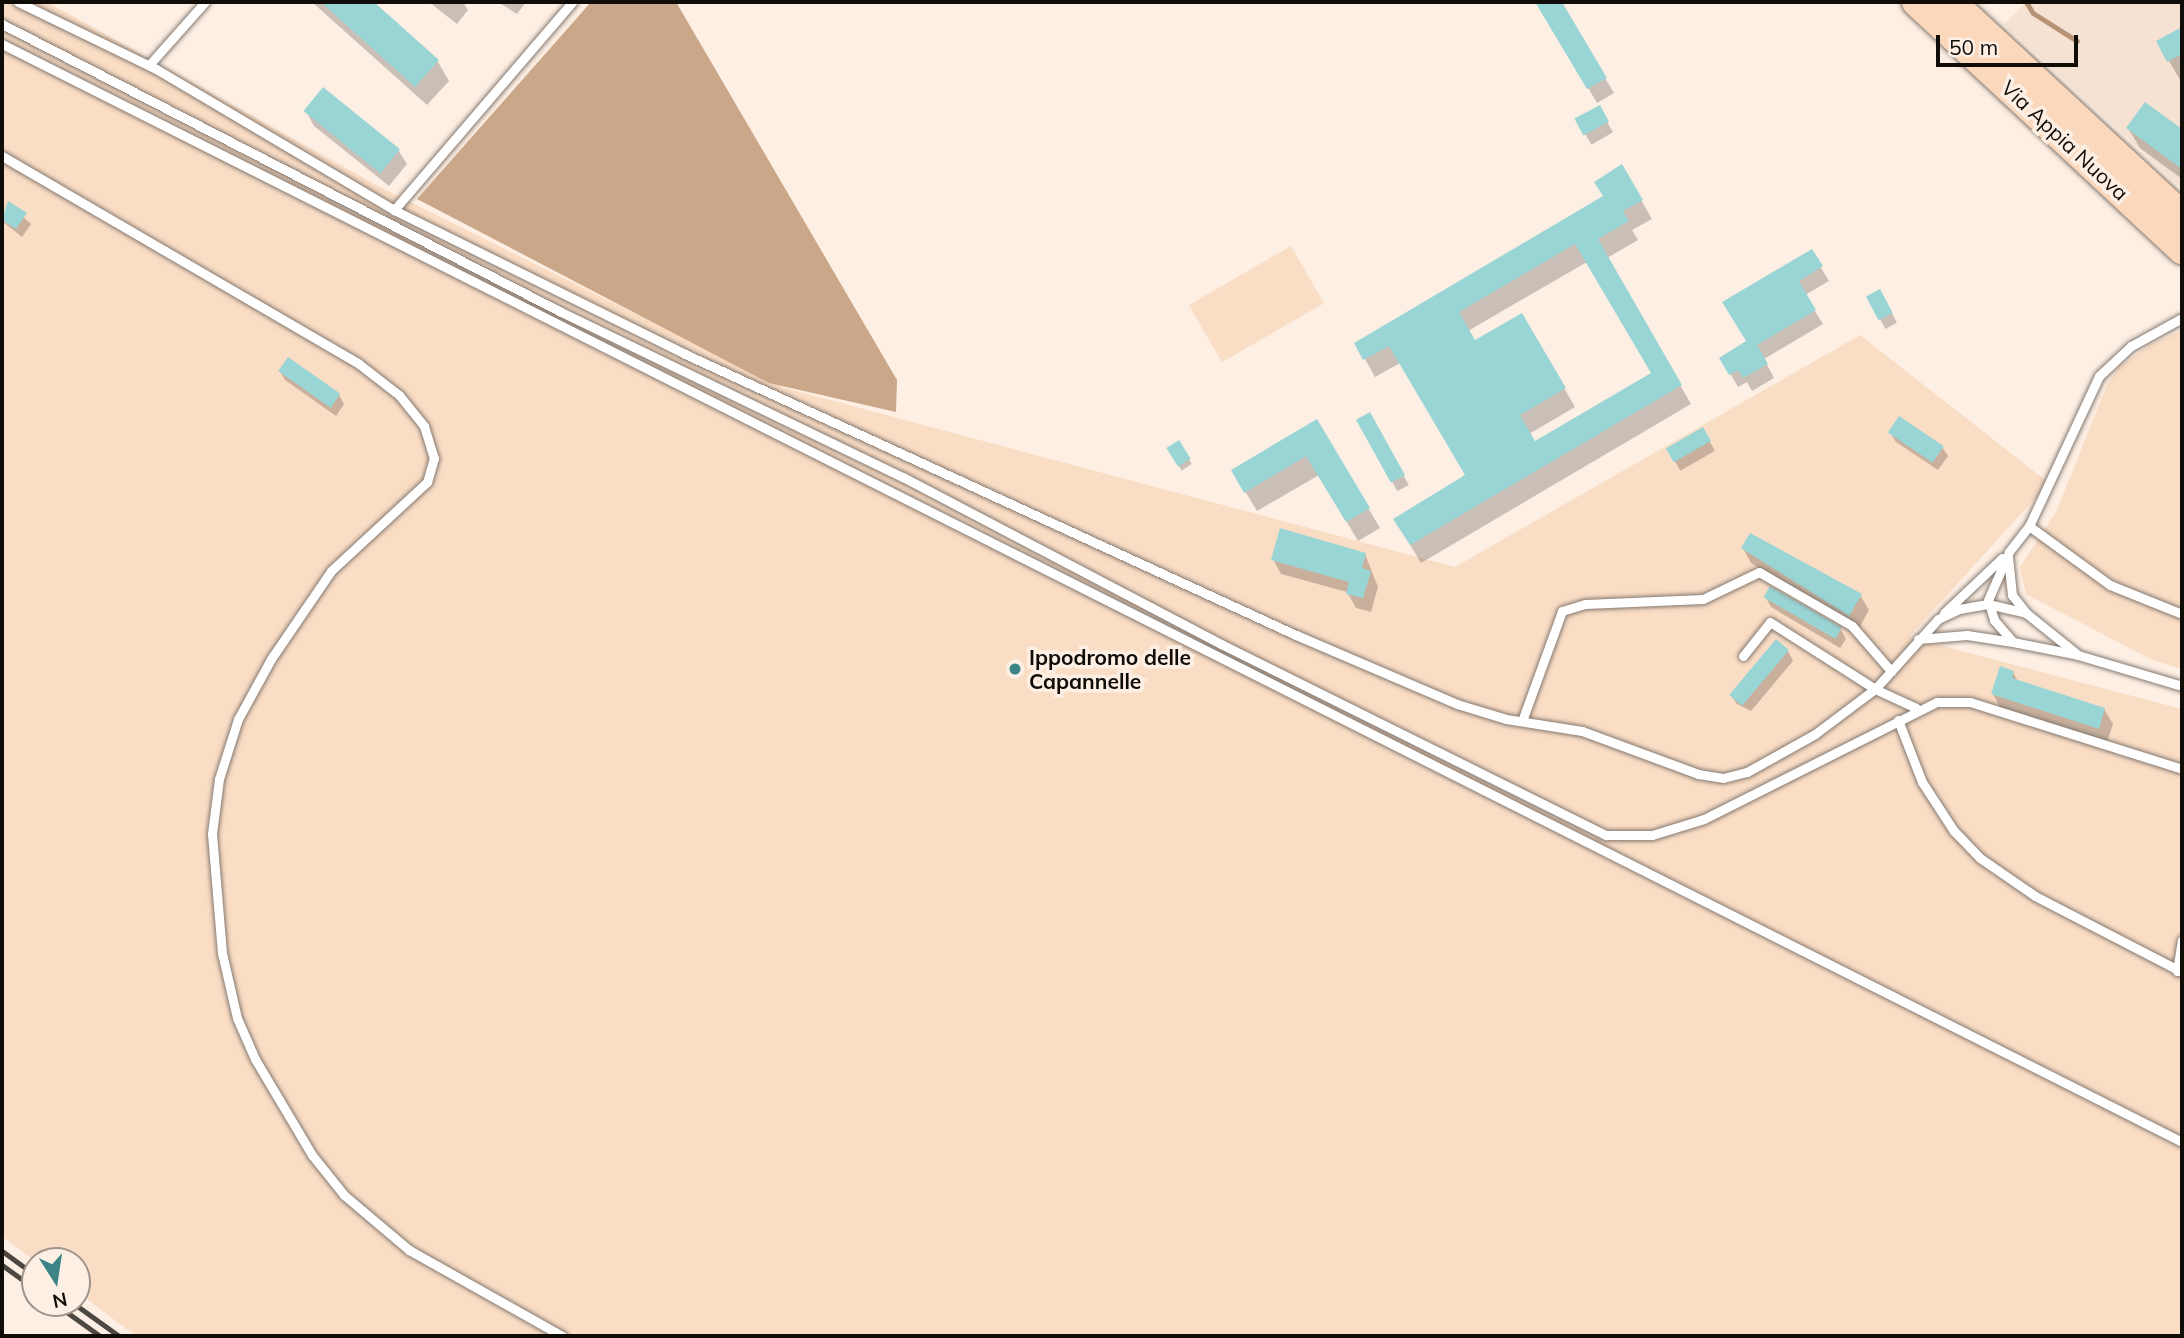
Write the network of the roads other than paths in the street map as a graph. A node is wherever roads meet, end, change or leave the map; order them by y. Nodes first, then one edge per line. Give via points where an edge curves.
1 (18, 2) edge
2 (205, 2) edge
3 (572, 2) edge
4 (1916, 2) edge
5 (1952, 2) edge
6 (2, 24) edge
7 (2, 44) edge
8 (149, 65) junction
9 (2, 156) edge
10 (394, 210) junction
11 (2182, 215) edge
12 (2182, 250) edge
13 (2182, 318) edge
14 (2029, 526) junction
15 (2009, 552) junction
16 (1988, 604) junction
17 (2026, 613) junction
18 (2182, 614) edge
19 (1938, 620) junction
20 (1918, 639) junction
21 (2013, 642) junction
22 (2078, 655) junction
23 (1743, 656) dead end
24 (1891, 671) junction
25 (2182, 685) edge
26 (1875, 689) junction
27 (1916, 708) junction
28 (1898, 720) junction
29 (1522, 721) junction
30 (2182, 769) edge
31 (2182, 940) edge
32 (2180, 972) edge
33 (2182, 1142) edge
34 (562, 1336) edge

1 - 8 lane
2 - 8 lane
3 - 10 lane
4 - 12 main road, Via Appia Nuova
5 - 11 main road, Via Appia Nuova
6 - 28 lane via 559,311 903,477 1221,644 1606,835 1652,835 1704,819
7 - 33 lane
8 - 10 lane
9 - 34 lane via 359,364 399,395 424,426 434,458 427,482 331,571 271,659 238,719 219,779 212,834 222,953 237,1018 255,1059 312,1155 344,1195 410,1250
10 - 29 lane via 690,356 1296,635 1457,705
13 - 14 lane via 2131,345 2099,376
14 - 15 lane
14 - 18 lane via 2109,585
15 - 16 lane
15 - 17 lane via 2008,584
15 - 19 lane
16 - 17 lane
16 - 19 lane via 1959,609
16 - 21 lane via 1994,620
17 - 22 lane
19 - 20 lane
20 - 21 lane via 1967,635
20 - 24 lane
21 - 22 lane
22 - 25 lane
23 - 26 lane via 1770,622
24 - 26 lane
24 - 29 lane via 1852,626 1759,572 1703,599 1586,604 1562,611
26 - 27 lane
26 - 29 lane via 1815,734 1747,772 1723,778 1698,774 1582,731
27 - 28 lane
27 - 30 lane via 1964,701
28 - 32 lane via 1927,792 1980,858 2025,891
31 - 32 lane

